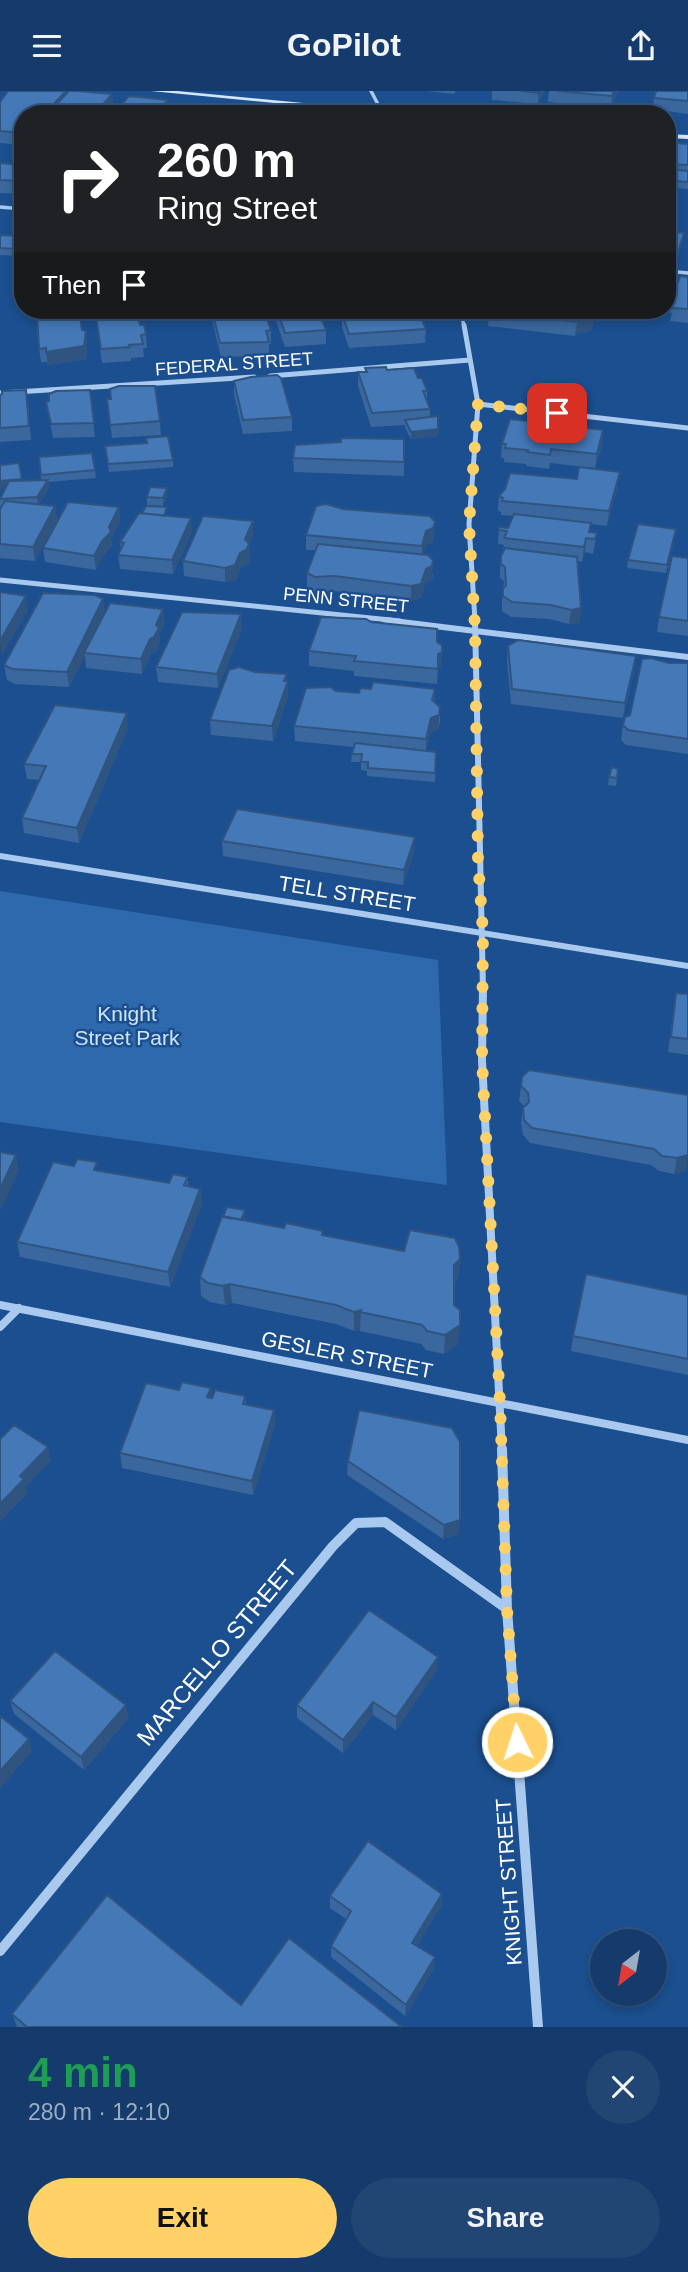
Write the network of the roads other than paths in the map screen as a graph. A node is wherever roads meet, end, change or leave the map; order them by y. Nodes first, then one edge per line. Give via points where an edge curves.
1 (154, 91) edge
2 (306, 105) edge
3 (463, 319) edge
4 (470, 360) junction
5 (0, 393) edge
6 (478, 404) junction
7 (688, 428) edge
8 (0, 579) edge
9 (475, 628) junction
10 (688, 657) edge
11 (0, 856) edge
12 (483, 933) junction
13 (688, 966) edge
14 (0, 1305) edge
15 (19, 1308) junction
16 (0, 1327) edge
17 (500, 1403) junction
18 (688, 1440) edge
19 (507, 1609) junction
20 (0, 1951) edge
21 (538, 2027) edge

1 - 2 main road
3 - 4 street, KNIGHT STREET
4 - 5 street, FEDERAL STREET
4 - 6 street, KNIGHT STREET
6 - 7 street
6 - 9 street, KNIGHT STREET via 469,524
8 - 9 street, PENN STREET
9 - 10 street, PENN STREET
9 - 12 street, KNIGHT STREET
11 - 12 street, TELL STREET
12 - 13 street, TELL STREET
12 - 17 street, KNIGHT STREET via 482,1060
14 - 15 street, GESLER STREET
15 - 16 street
15 - 17 street, GESLER STREET
17 - 18 street, GESLER STREET
17 - 19 street, KNIGHT STREET
19 - 20 street, MARCELLO STREET via 385,1522 356,1523
19 - 21 street, KNIGHT STREET

